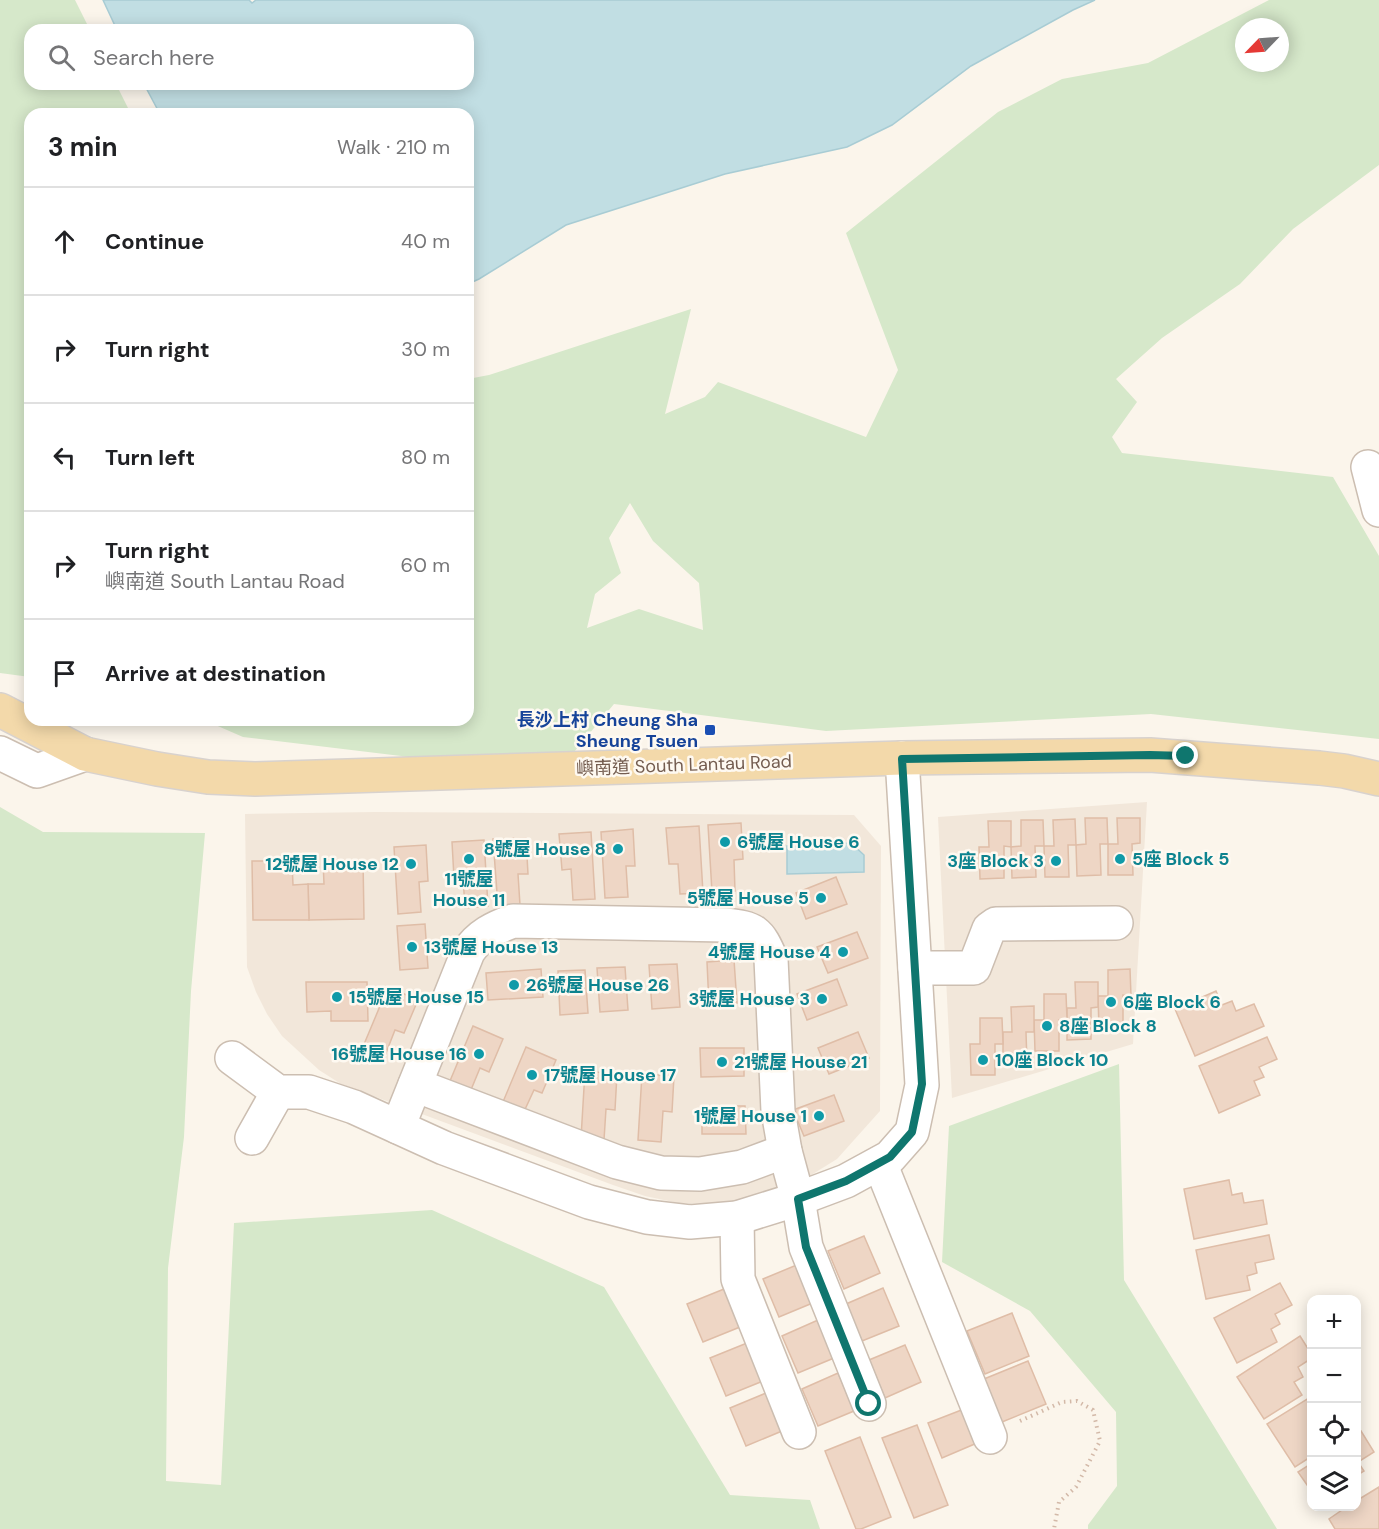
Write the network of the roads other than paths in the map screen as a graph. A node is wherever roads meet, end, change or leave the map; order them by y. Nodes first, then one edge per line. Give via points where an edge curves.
1 (1368, 468) dead end
2 (1379, 510) edge
3 (0, 710) edge
4 (24, 722) edge
5 (31, 726) edge
6 (0, 753) edge
7 (85, 754) junction
8 (902, 759) junction
9 (1379, 779) edge
10 (1116, 923) dead end
11 (915, 968) junction
12 (232, 1058) dead end
13 (415, 1085) junction
14 (278, 1092) junction
15 (398, 1126) junction
16 (252, 1138) dead end
17 (785, 1151) junction
18 (880, 1163) junction
19 (798, 1199) junction
20 (737, 1218) junction
21 (869, 1404) dead end
22 (799, 1432) dead end
23 (990, 1437) road end

1 - 2 street
3 - 4 main road, 嶼南道 South Lantau Road
5 - 7 main road, 嶼南道 South Lantau Road
6 - 7 street via 37,771
7 - 8 main road, 嶼南道 South Lantau Road via 208,777 255,779
8 - 9 main road, 嶼南道 South Lantau Road via 1162,755 1319,768
8 - 11 street
10 - 11 street via 996,924 989,929 974,968
11 - 18 street via 922,1084 912,1132
12 - 14 street
13 - 15 street
13 - 17 street via 617,1162 661,1173 700,1174 742,1167
13 - 17 street via 468,952 475,940 496,927 513,921 748,928 762,939 771,959 778,1111
14 - 15 street via 309,1092
14 - 16 street
15 - 20 street via 444,1149 589,1202 647,1217 690,1222
17 - 19 street
18 - 19 street
18 - 23 street
19 - 20 street
19 - 21 street via 806,1247
20 - 22 street via 738,1279

